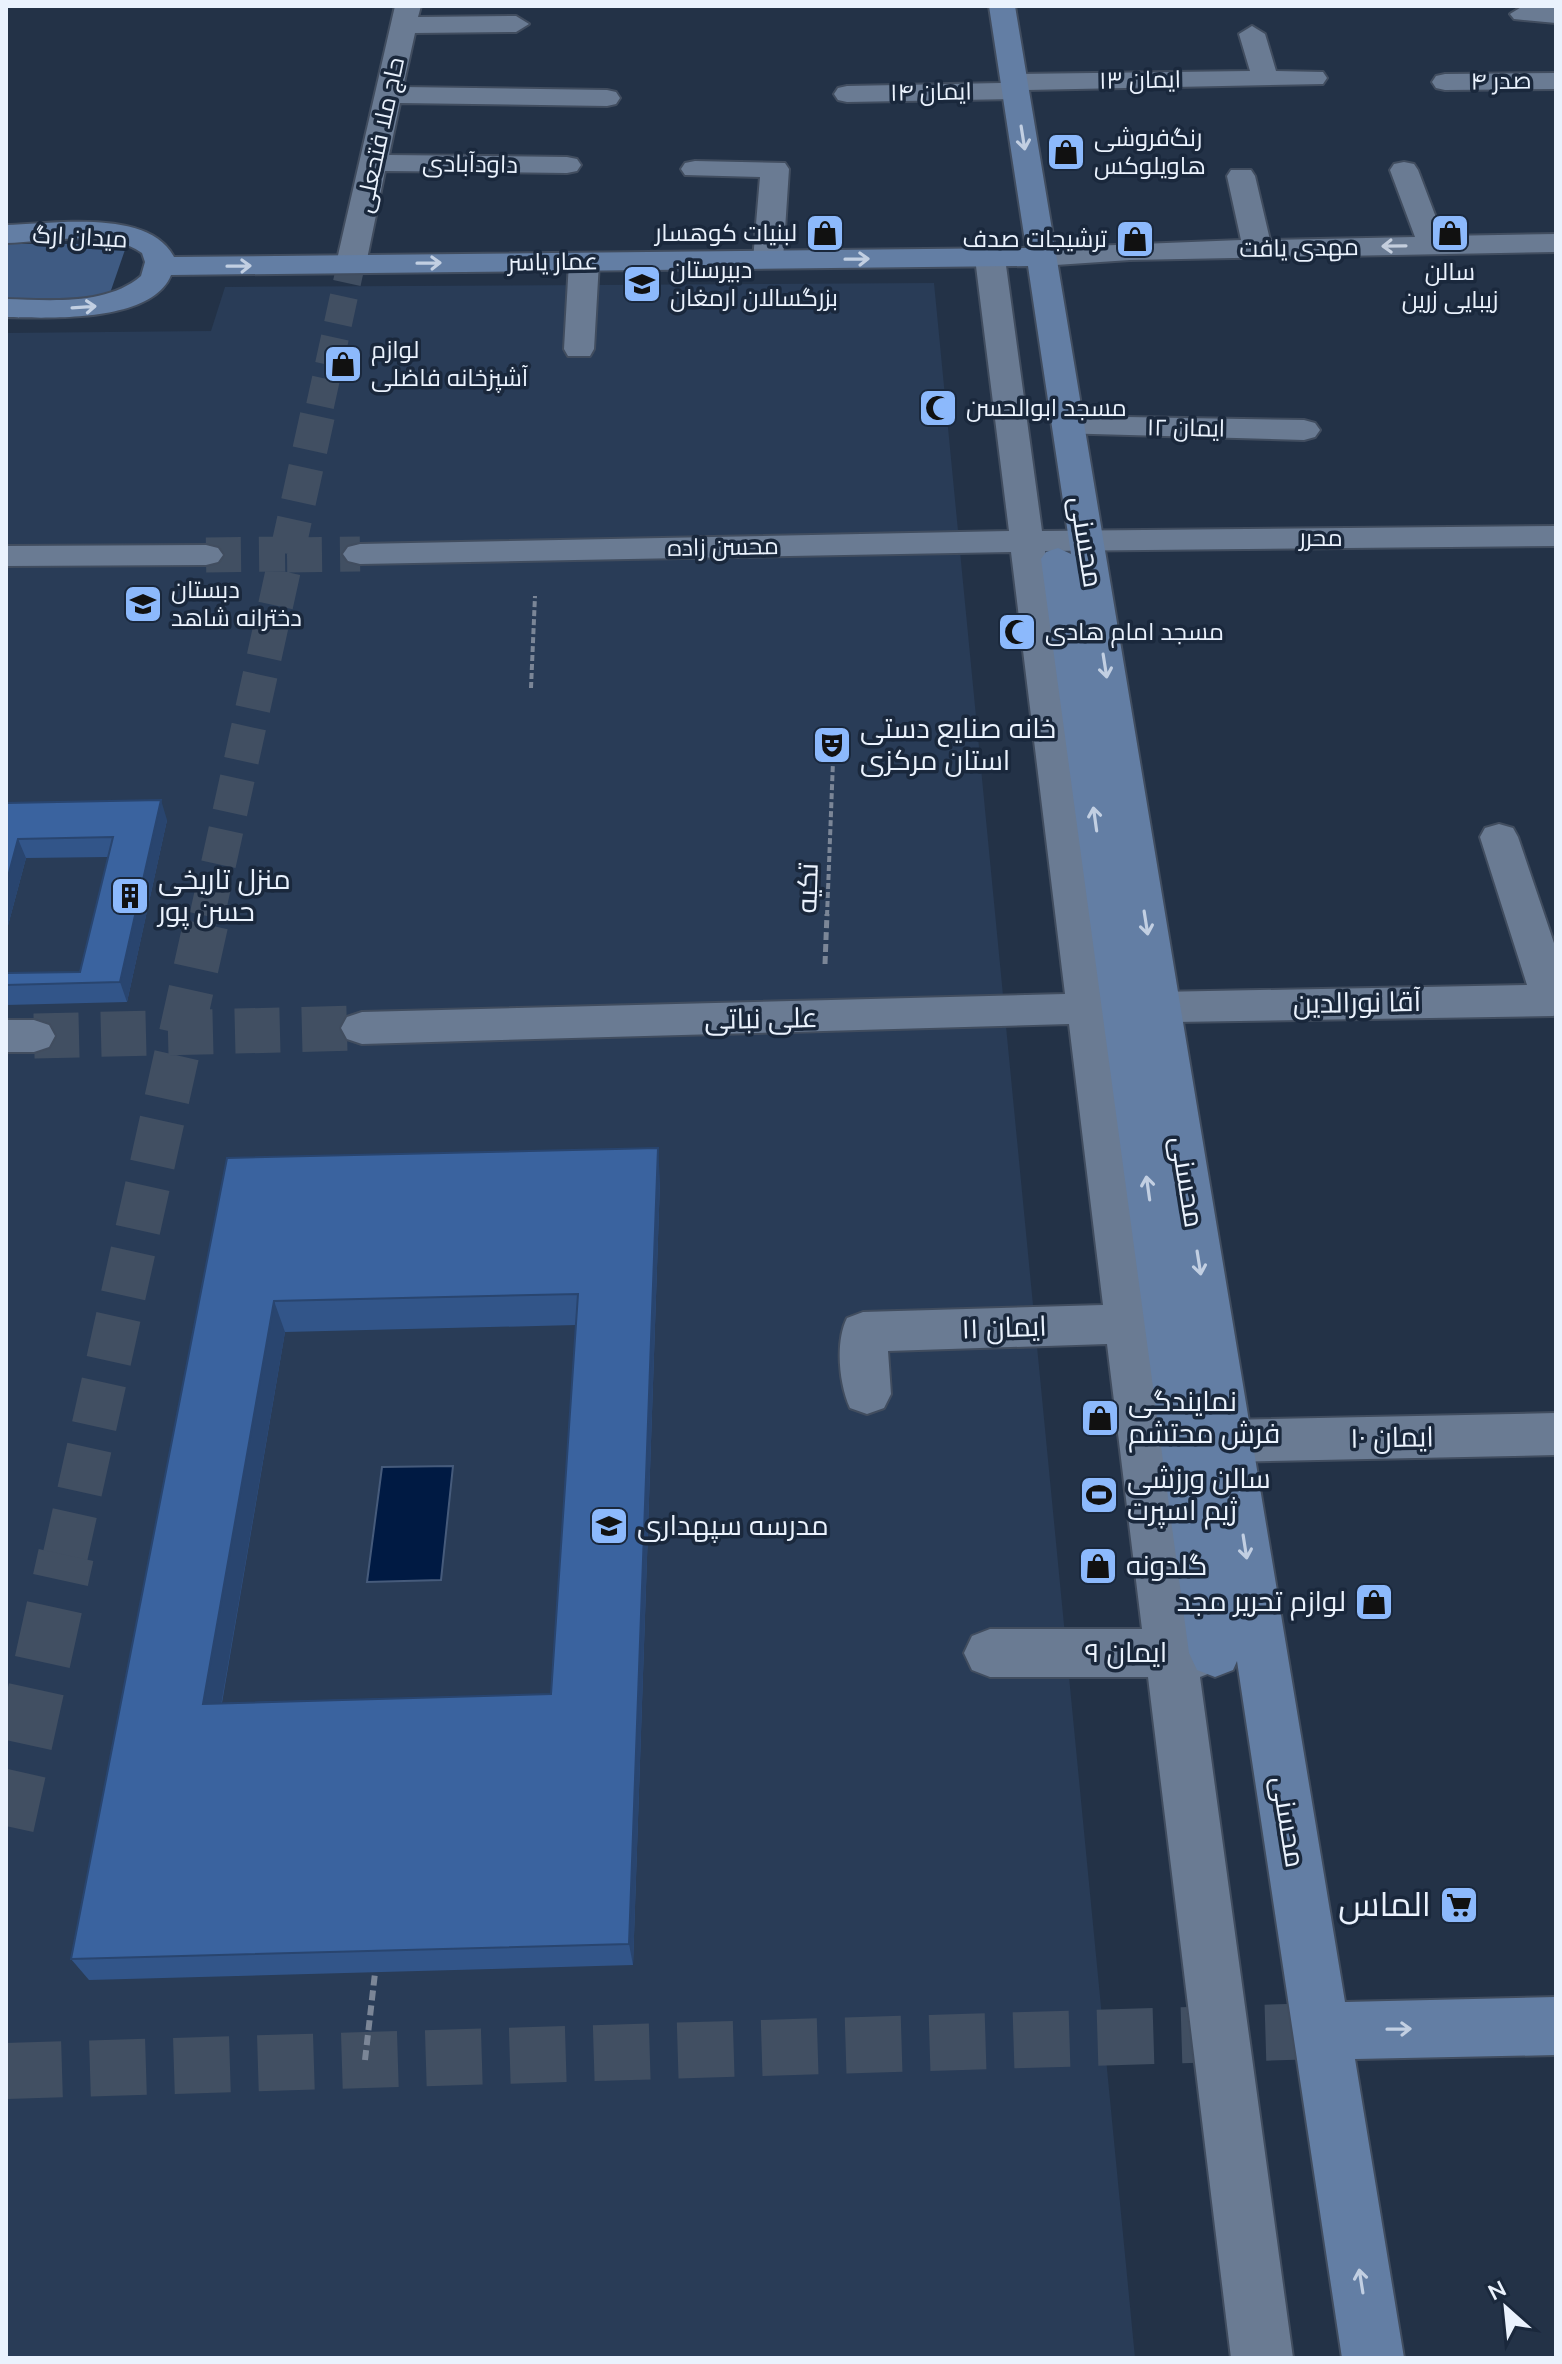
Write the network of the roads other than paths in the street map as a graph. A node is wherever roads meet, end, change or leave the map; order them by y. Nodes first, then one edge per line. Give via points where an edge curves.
1 (979, 6) edge
2 (1002, 6) edge
3 (1523, 14) dead end
4 (406, 15) edge
5 (1556, 15) edge
6 (516, 24) dead end
7 (1252, 34) dead end
8 (1314, 78) dead end
9 (1266, 79) junction
10 (1556, 81) edge
11 (1445, 82) dead end
12 (1006, 88) junction
13 (847, 94) dead end
14 (389, 95) junction
15 (607, 98) dead end
16 (374, 163) junction
17 (567, 165) dead end
18 (695, 169) dead end
19 (1404, 170) dead end
20 (1241, 176) dead end
21 (6, 234) edge
22 (1556, 243) edge
23 (1432, 245) junction
24 (1258, 249) junction
25 (1015, 258) junction
26 (768, 260) junction
27 (584, 262) junction
28 (351, 264) junction
29 (161, 266) junction
30 (6, 308) edge
31 (579, 349) dead end
32 (1068, 426) junction
33 (1304, 430) dead end
34 (1556, 536) edge
35 (1056, 542) junction
36 (360, 554) tunnel mouth
37 (206, 555) tunnel mouth
38 (6, 556) edge
39 (1499, 837) dead end
40 (1554, 1000) edge
41 (1123, 1010) junction
42 (362, 1028) tunnel mouth
43 (1168, 1323) junction
44 (867, 1394) dead end
45 (1556, 1434) edge
46 (1228, 1441) junction
47 (1215, 1652) junction
48 (990, 1653) dead end
49 (1556, 2026) edge
50 (1321, 2031) junction
51 (1262, 2358) edge
52 (1373, 2358) edge

1 - 12 street, محسنی
2 - 12 street, محسنی
3 - 5 street
4 - 6 street
4 - 14 street, حاج ملا فتحعلی
7 - 9 street
8 - 9 street, ایمان ۱۳
9 - 12 street, ایمان ۱۳
10 - 11 street, صدر ۴
12 - 13 street, ایمان ۱۴
12 - 25 street, محسنی
14 - 15 street
14 - 16 street, حاج ملا فتحعلی
16 - 17 street, داودآبادی
16 - 28 street, حاج ملا فتحعلی
18 - 26 street via 775,169
19 - 23 street
20 - 24 street
21 - 29 street, میدان ارگ via 121,235 153,247
22 - 23 street, مهدی یافت
23 -> 24 street, مهدی یافت
24 - 25 street, مهدی یافت
26 -> 25 street, عمار یاسر
25 - 32 street, محسنی
25 - 35 street
26 - 27 street, عمار یاسر
28 -> 27 street, عمار یاسر
27 - 31 street
29 -> 28 street, عمار یاسر
30 -> 29 street, میدان ارگ via 78,308 123,300 154,280
32 - 33 street, ایمان ۱۲
32 - 35 street, محسنی
34 - 35 street, محرر
35 - 36 street, محسن زاده
35 - 41 street
35 -> 41 street, محسنی
37 - 38 street
39 - 40 street
40 - 41 street, آقا نورالدین
41 - 42 street, علی نباتی
41 - 43 street
41 -> 43 street, محسنی
43 - 44 street, ایمان ۱۱ via 863,1332
43 - 46 street, محسنی
43 - 47 street
45 - 46 street, ایمان ۱۰
46 -> 47 street, محسنی
47 - 48 street, ایمان ۹
47 - 50 street, محسنی
47 - 51 street
50 -> 49 street
52 -> 50 street, محسنی

